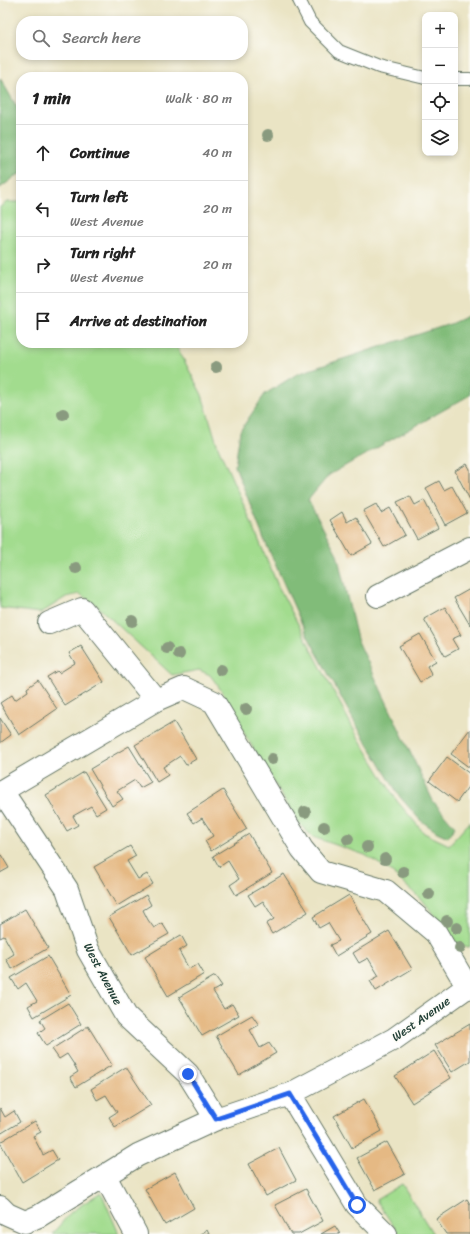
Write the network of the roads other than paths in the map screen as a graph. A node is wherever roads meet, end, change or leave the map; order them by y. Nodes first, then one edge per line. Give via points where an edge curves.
1 (299, 0) edge
2 (422, 77) edge
3 (458, 79) edge
4 (470, 79) edge
5 (470, 548) edge
6 (378, 596) dead end
7 (49, 623) dead end
8 (156, 700) junction
9 (1, 791) edge
10 (469, 986) edge
11 (290, 1094) junction
12 (216, 1119) junction
13 (105, 1176) junction
14 (0, 1207) edge
15 (136, 1234) edge
16 (386, 1234) edge

1 - 2 lane via 310,22 340,51 379,67
3 - 4 lane
5 - 6 street
7 - 8 street via 82,609
8 - 9 street
8 - 10 street via 184,688 214,702 302,849 321,872 386,891 436,933
9 - 12 street, West Avenue via 67,889 88,950 126,1016 188,1074
10 - 11 street, West Avenue via 394,1039
11 - 12 street, West Avenue
11 - 16 street via 357,1205
12 - 13 street, West Avenue via 138,1156
13 - 14 street, West Avenue via 25,1222 7,1214
13 - 15 street

